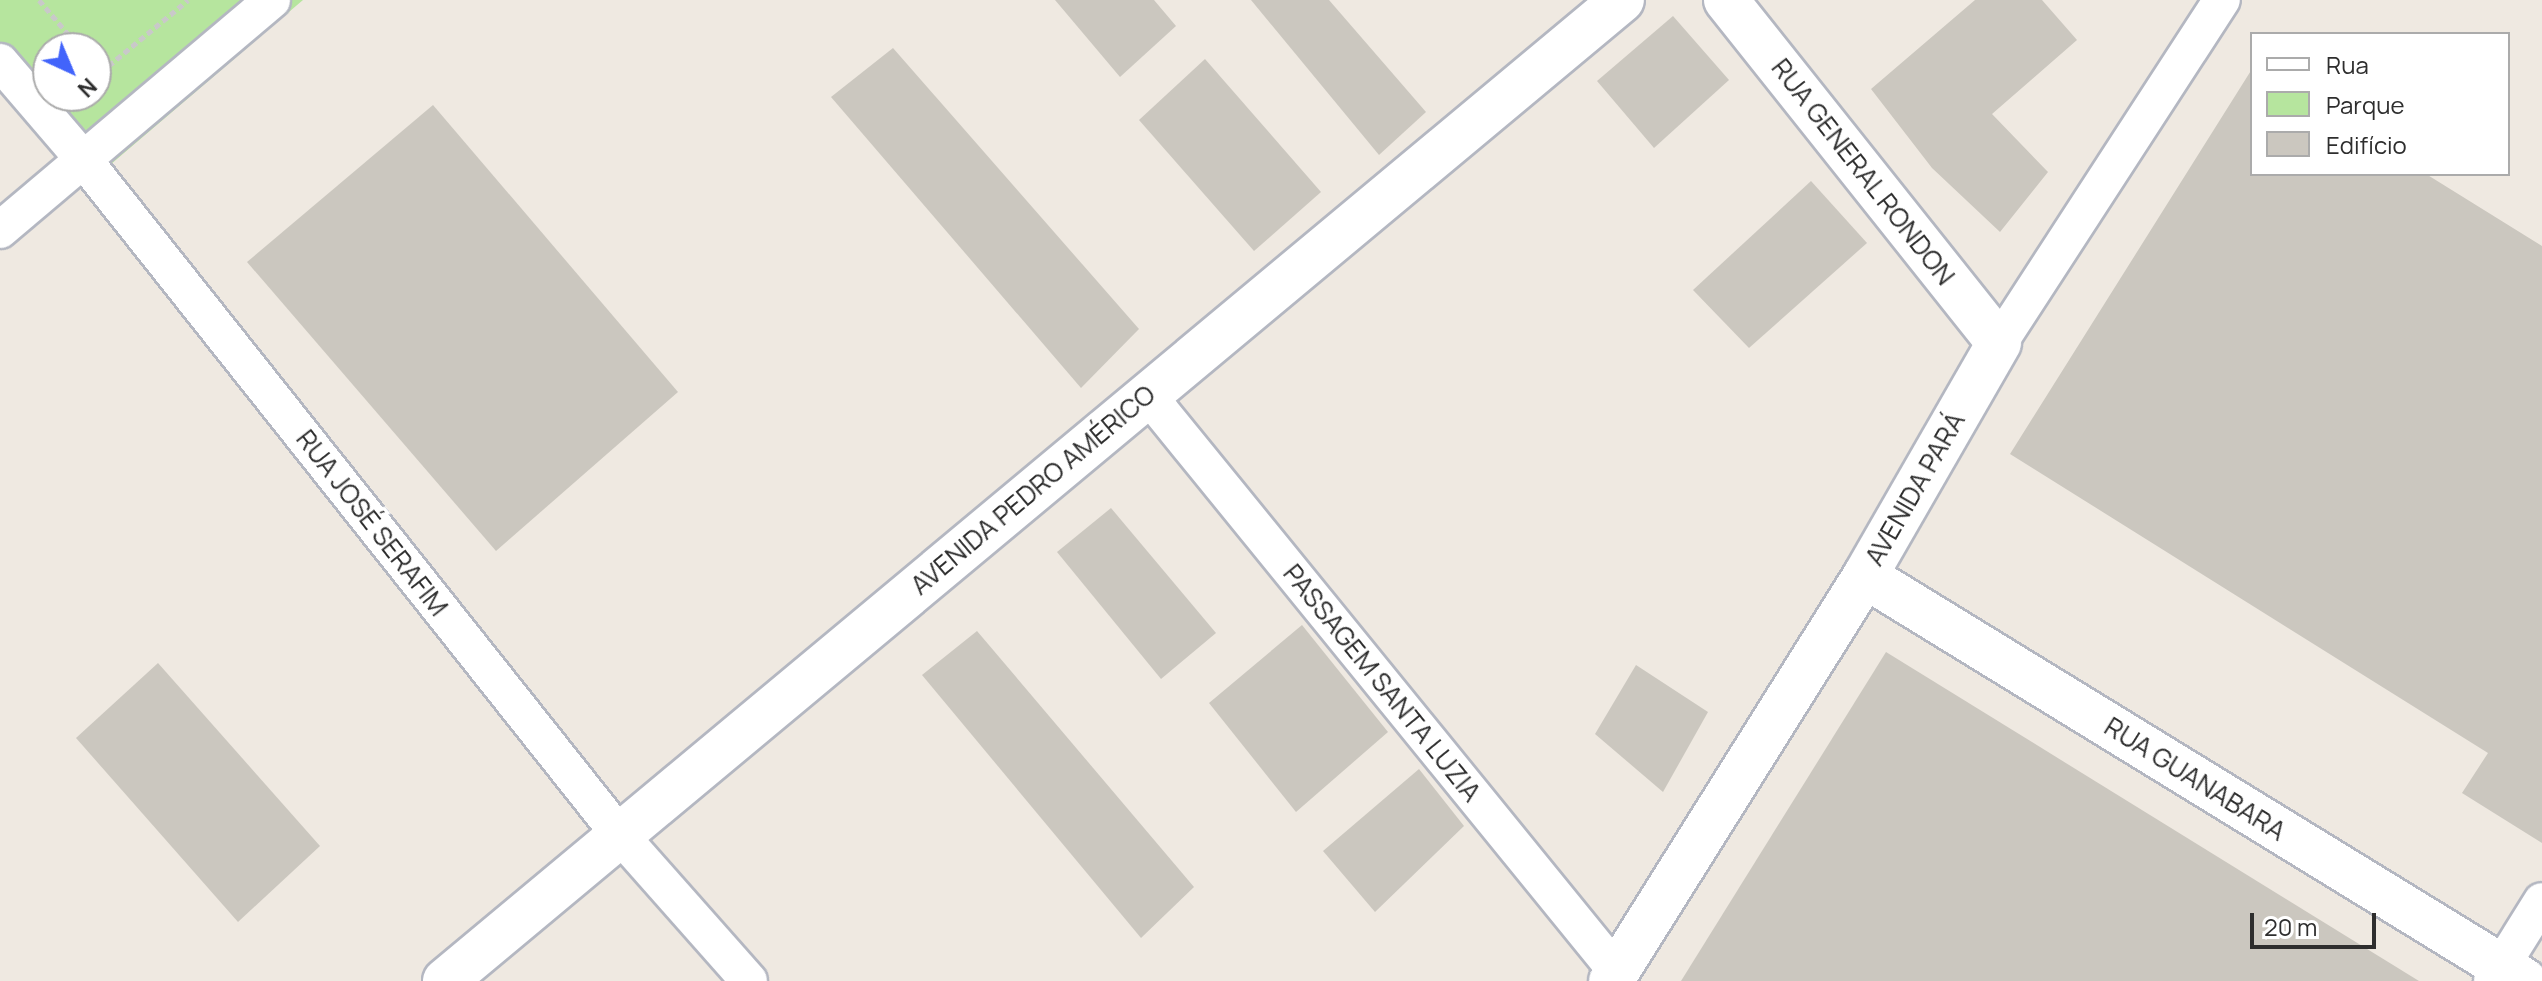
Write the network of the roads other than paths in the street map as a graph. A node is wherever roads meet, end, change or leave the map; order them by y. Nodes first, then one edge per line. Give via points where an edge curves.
1 (272, 0) edge
2 (1622, 0) edge
3 (1726, 0) edge
4 (2222, 0) edge
5 (0, 62) edge
6 (83, 159) junction
7 (0, 230) edge
8 (1999, 343) junction
9 (1147, 394) junction
10 (1865, 576) junction
11 (619, 834) junction
12 (2542, 901) edge
13 (1614, 976) edge
14 (2506, 976) edge
15 (445, 981) edge
16 (749, 981) edge

1 - 6 street
2 - 9 street, AVENIDA PEDRO AMÉRICO
3 - 8 street, RUA GENERAL RONDON
4 - 8 street, AVENIDA PARÁ
5 - 6 street, RUA JOSÉ SERAFIM
6 - 7 street
6 - 11 street, RUA JOSÉ SERAFIM
8 - 10 street, AVENIDA PARÁ
9 - 11 street, AVENIDA PEDRO AMÉRICO
9 - 13 street, PASSAGEM SANTA LUZIA
10 - 13 street, AVENIDA PARÁ
10 - 14 street, RUA GUANABARA
11 - 15 street, AVENIDA PEDRO AMÉRICO
11 - 16 street, RUA JOSÉ SERAFIM
12 - 14 street

